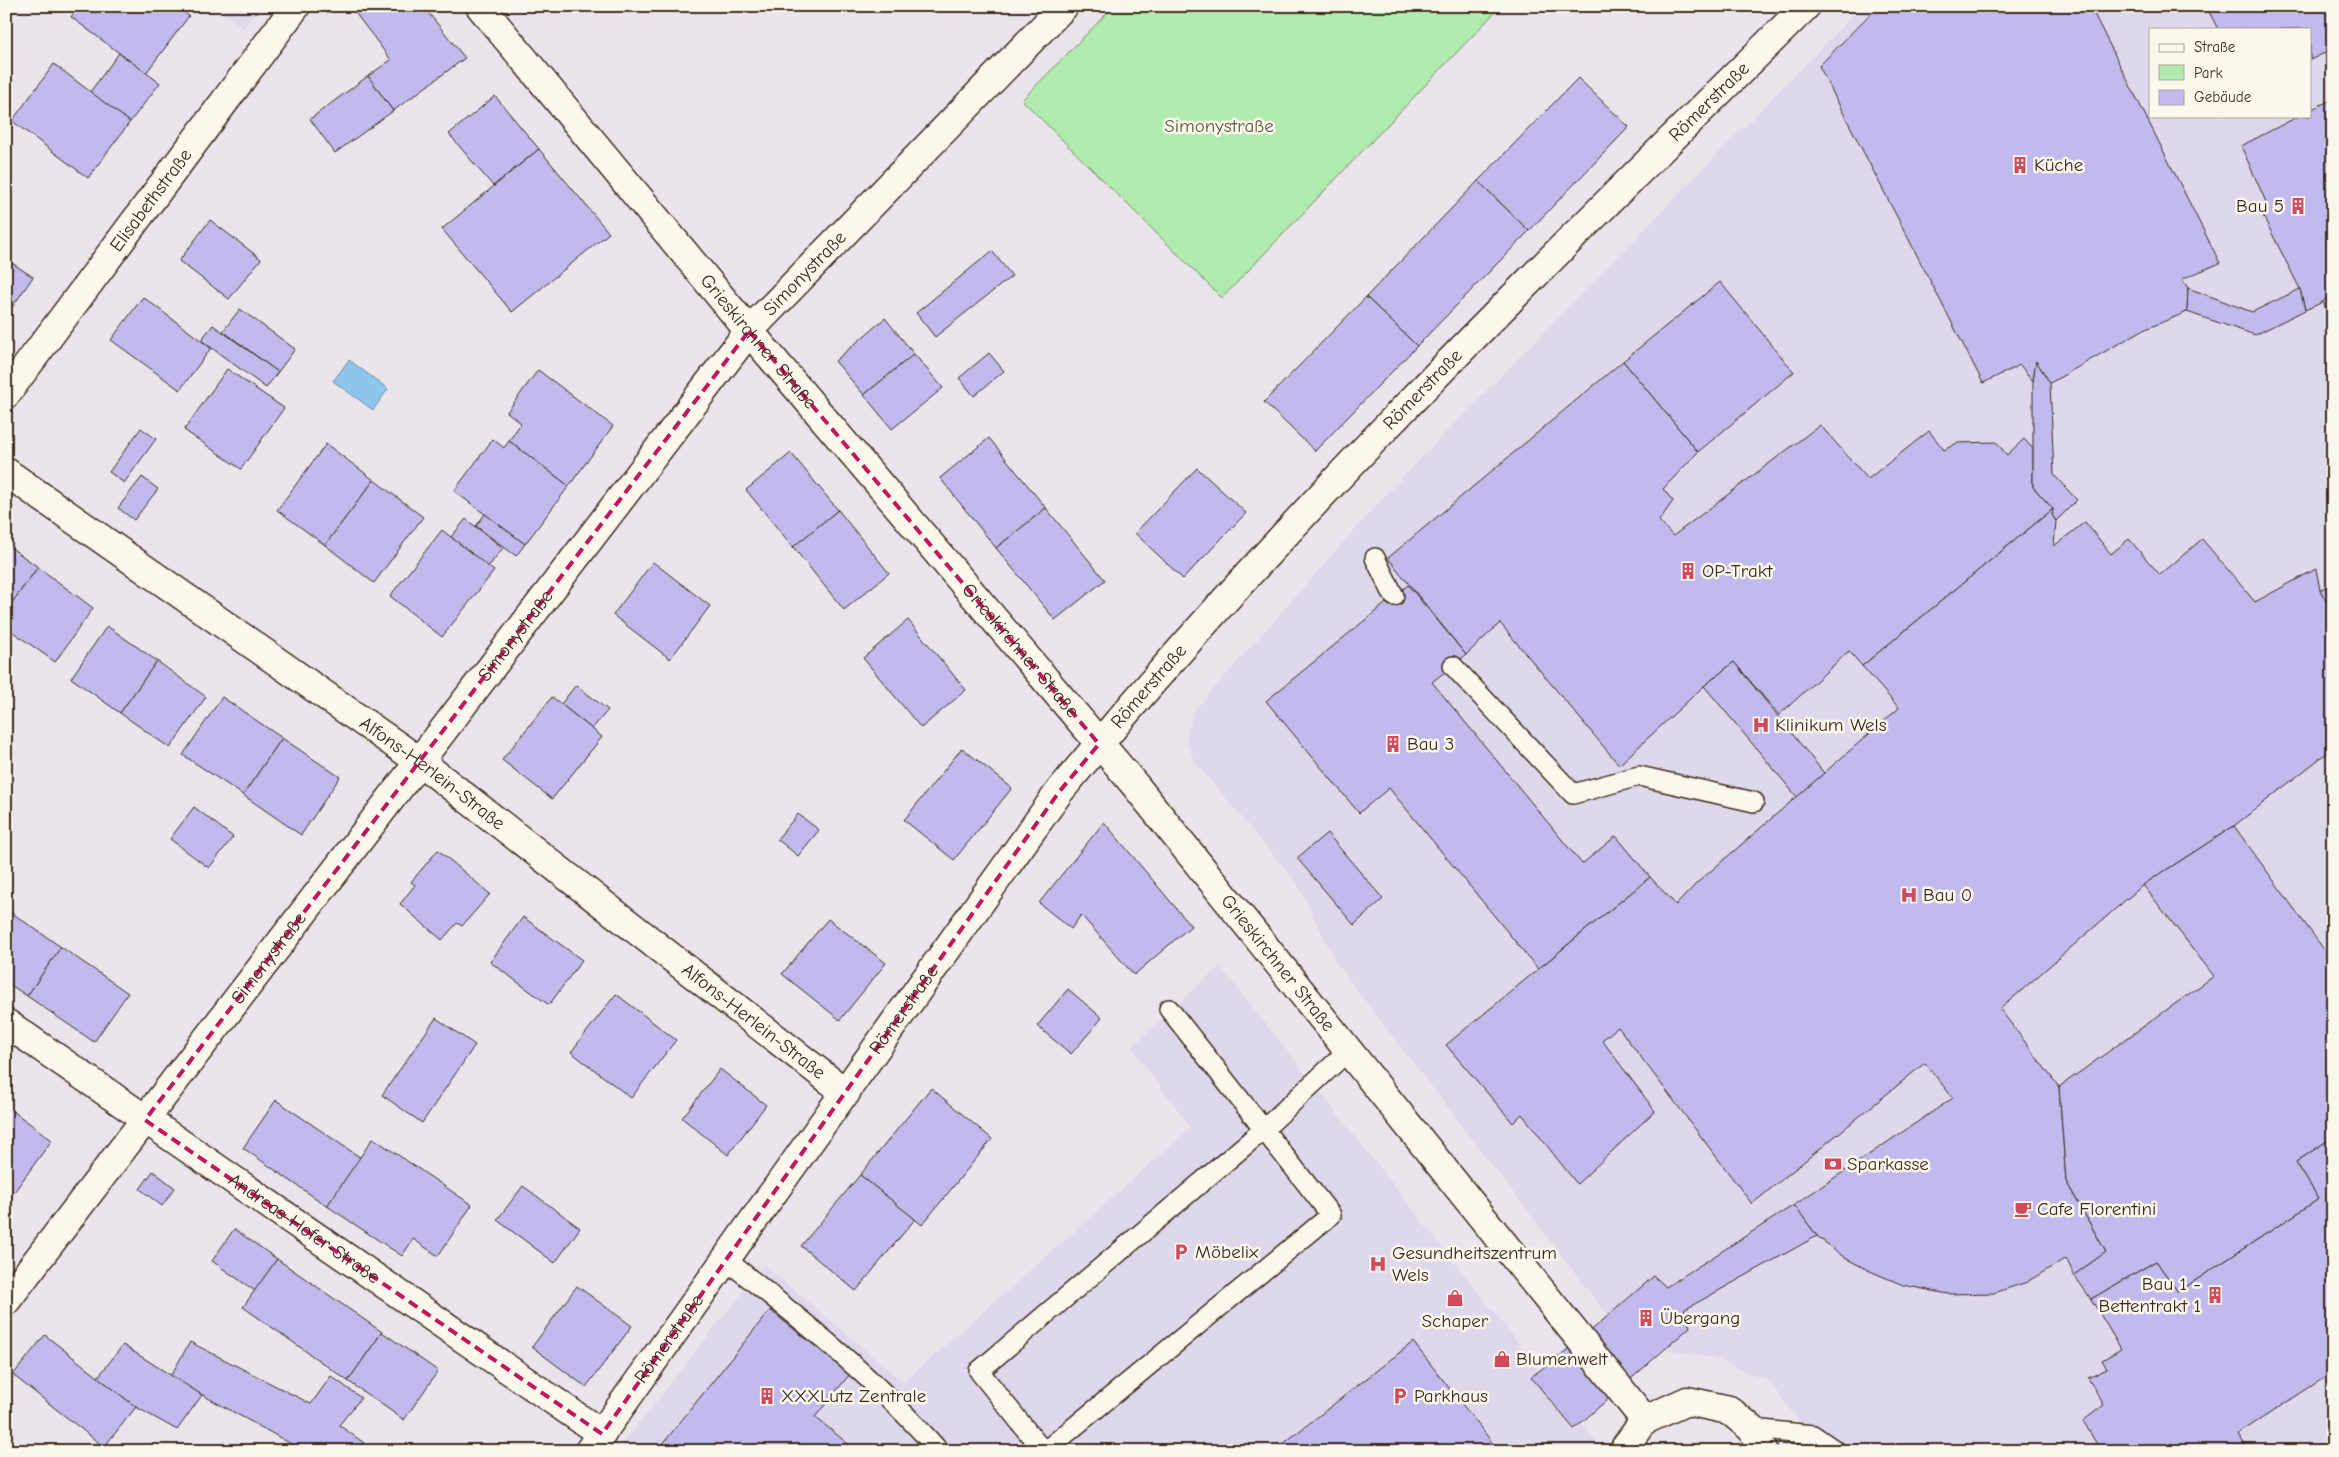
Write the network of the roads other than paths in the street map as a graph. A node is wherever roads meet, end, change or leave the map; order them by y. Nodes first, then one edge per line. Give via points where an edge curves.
1 (296, 6) edge
2 (480, 6) edge
3 (1064, 6) edge
4 (1806, 6) edge
5 (749, 331) junction
6 (6, 394) edge
7 (6, 472) edge
8 (1375, 558) dead end
9 (1394, 596) dead end
10 (1453, 666) dead end
11 (1099, 744) junction
12 (418, 761) junction
13 (1754, 802) dead end
14 (1169, 1010) dead end
15 (6, 1023) edge
16 (1349, 1050) junction
17 (846, 1093) junction
18 (145, 1120) junction
19 (1264, 1130) junction
20 (725, 1260) junction
21 (6, 1301) edge
22 (1644, 1420) junction
23 (1758, 1440) edge
24 (596, 1442) edge
25 (939, 1451) edge
26 (1044, 1451) edge
27 (1625, 1451) edge
28 (1836, 1451) edge

1 - 6 street, Elisabethstraße
2 - 5 street, Grieskirchner Straße
3 - 5 street, Simonystraße
4 - 11 street, Römerstraße via 1329,485
5 - 11 street, Grieskirchner Straße
5 - 12 street, Simonystraße
7 - 12 street, Alfons-Herlein-Straße
8 - 9 lane
10 - 13 lane via 1573,794 1638,776
11 - 16 street, Grieskirchner Straße
11 - 17 street, Römerstraße via 1059,792
12 - 17 street, Alfons-Herlein-Straße
12 - 18 street, Simonystraße
14 - 19 lane
15 - 18 street, Andreas-Hofer-Straße
16 - 19 lane
16 - 22 street, Grieskirchner Straße
17 - 20 street, Römerstraße
18 - 21 street, Simonystraße
18 - 24 street, Andreas-Hofer-Straße
19 - 26 lane via 979,1371
19 - 26 lane via 1331,1215
20 - 24 street, Römerstraße
20 - 25 lane via 858,1368
22 - 23 street via 1687,1401 1729,1410
22 - 27 street
23 - 28 lane via 1813,1435

